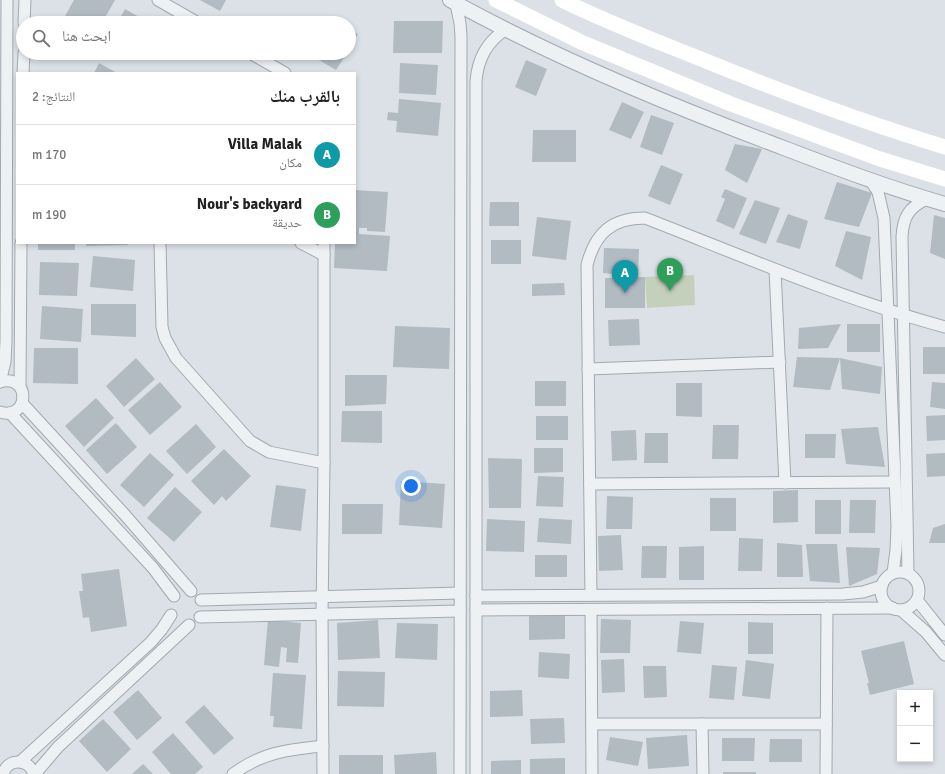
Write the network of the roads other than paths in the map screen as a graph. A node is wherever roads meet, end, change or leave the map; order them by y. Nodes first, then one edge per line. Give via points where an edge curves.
1 (7, 0) edge
2 (24, 0) edge
3 (158, 0) edge
4 (496, 0) edge
5 (562, 0) edge
6 (453, 2) edge
7 (24, 16) edge
8 (186, 16) edge
9 (506, 29) junction
10 (24, 60) edge
11 (262, 60) edge
12 (23, 72) edge
13 (283, 72) edge
14 (945, 147) edge
15 (945, 179) edge
16 (872, 180) junction
17 (927, 199) junction
18 (945, 204) edge
19 (21, 244) edge
20 (160, 244) edge
21 (303, 244) edge
22 (324, 244) edge
23 (324, 255) junction
24 (3, 259) edge
25 (775, 270) junction
26 (888, 310) junction
27 (903, 315) junction
28 (945, 327) edge
29 (780, 362) junction
30 (588, 369) junction
31 (0, 382) edge
32 (20, 387) junction
33 (22, 403) junction
34 (3, 412) edge
35 (460, 435) junction
36 (476, 435) junction
37 (324, 463) junction
38 (895, 482) junction
39 (785, 483) junction
40 (590, 484) junction
41 (125, 515) junction
42 (113, 525) junction
43 (893, 573) junction
44 (908, 573) junction
45 (882, 586) junction
46 (191, 591) junction
47 (460, 593) junction
48 (591, 595) junction
49 (174, 596) junction
50 (322, 597) junction
51 (201, 600) junction
52 (917, 600) junction
53 (476, 604) junction
54 (827, 608) junction
55 (460, 609) junction
56 (897, 609) junction
57 (591, 610) junction
58 (322, 614) junction
59 (171, 615) junction
60 (200, 617) junction
61 (189, 624) junction
62 (945, 634) edge
63 (945, 654) edge
64 (592, 724) junction
65 (702, 724) junction
66 (826, 724) junction
67 (323, 746) junction
68 (10, 763) edge
69 (3, 774) edge
70 (34, 774) edge
71 (233, 774) edge
72 (323, 774) edge
73 (460, 774) edge
74 (476, 774) edge
75 (592, 774) edge
76 (703, 774) edge
77 (826, 774) edge

1 - 24 street
2 - 7 street
3 - 8 street
4 - 15 main road via 596,48 724,101 880,159
5 - 14 main road via 746,78 862,121
6 - 9 street
6 - 35 street via 460,23 461,36
9 - 16 street via 639,91 722,125
9 - 36 street via 490,42 476,71
10 - 12 street
11 - 13 street
16 - 17 street
16 - 26 street via 880,198 884,218
17 - 18 street
17 - 27 street via 911,209 902,227
19 - 32 street
20 - 37 street via 162,327 176,358 255,444 279,455
21 - 23 street
22 - 23 street
23 - 37 street
24 - 31 street via 6,352
25 - 26 street
25 - 29 street
25 - 30 street via 645,218 618,222 606,229 590,252
26 - 27 street
26 - 38 street
27 - 28 street
27 - 44 street
29 - 30 street
29 - 39 street
30 - 40 street
31 - 32 street via 9,380
32 - 33 street via 23,394
33 - 34 street via 17,410
33 - 41 street
34 - 42 street
35 - 36 street
35 - 47 street
36 - 53 street
37 - 50 street
38 - 39 street
38 - 43 street via 897,538
39 - 40 street
40 - 48 street
41 - 42 street
41 - 46 street
42 - 49 street via 153,568
43 - 44 street
43 - 45 street
44 - 52 street via 918,583
45 - 48 street via 863,592 843,594
45 - 56 street via 884,601
46 - 49 street via 182,591
46 - 51 street
47 - 50 street
47 - 55 street
48 - 53 street
49 - 59 street via 169,605
50 - 51 street
50 - 58 street
51 - 60 street via 203,611
52 - 56 street via 907,608
52 - 62 street
53 - 55 street
53 - 57 street
53 - 74 street
54 - 56 street
54 - 57 street
54 - 66 street
55 - 58 street
55 - 73 street
56 - 63 street via 926,632
57 - 64 street
58 - 60 street
58 - 67 street
59 - 61 street via 178,623
59 - 68 street via 151,642
60 - 61 street
61 - 70 street via 58,747
64 - 65 street
64 - 75 street
65 - 66 street
65 - 76 street
66 - 77 street
67 - 71 street via 276,752 247,764
67 - 72 street
68 - 69 street
68 - 70 street via 30,766

